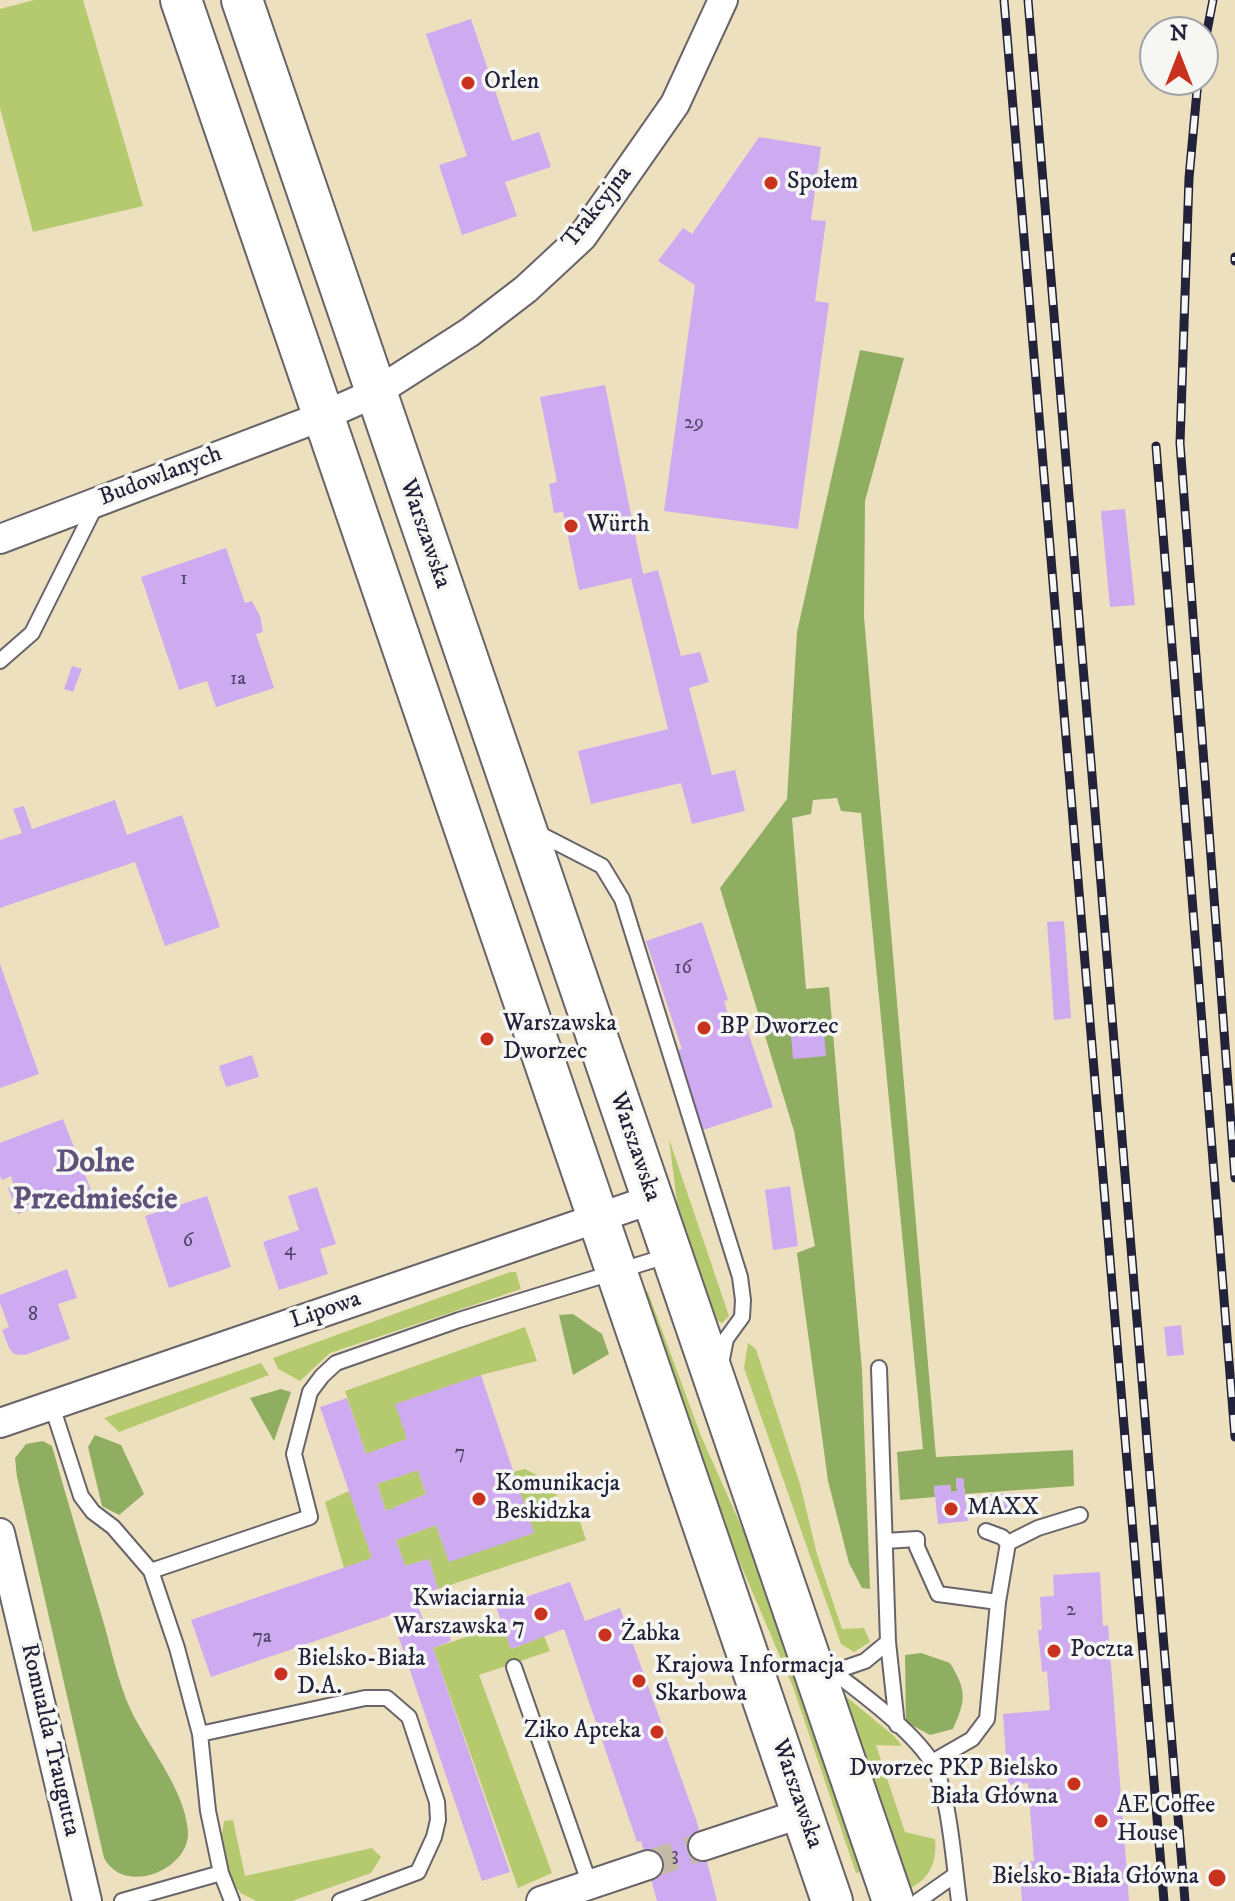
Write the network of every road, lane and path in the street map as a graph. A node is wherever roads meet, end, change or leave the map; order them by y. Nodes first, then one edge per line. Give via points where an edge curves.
1 (181, 0) edge
2 (242, 0) edge
3 (723, 0) edge
4 (375, 393) junction
5 (323, 416) junction
6 (97, 502) junction
7 (0, 539) edge
8 (0, 661) edge
9 (526, 827) junction
10 (653, 1199) junction
11 (598, 1216) junction
12 (672, 1254) junction
13 (616, 1271) junction
14 (879, 1368) dead end
15 (721, 1400) junction
16 (52, 1406) junction
17 (0, 1423) edge
18 (1080, 1515) dead end
19 (986, 1531) dead end
20 (0, 1533) edge
21 (885, 1541) junction
22 (1008, 1543) junction
23 (151, 1571) junction
24 (998, 1602) junction
25 (888, 1642) junction
26 (821, 1663) junction
27 (514, 1667) dead end
28 (897, 1725) junction
29 (200, 1734) junction
30 (932, 1762) junction
31 (803, 1813) junction
32 (703, 1846) tunnel mouth
33 (648, 1865) tunnel mouth
34 (221, 1873) junction
35 (955, 1875) junction
36 (590, 1885) junction
37 (87, 1901) edge
38 (122, 1901) edge
39 (232, 1901) edge
40 (340, 1901) edge
41 (541, 1901) edge
42 (832, 1901) edge
43 (893, 1901) edge
44 (918, 1901) edge
45 (959, 1901) edge

1 - 5 main road, Warszawska
2 - 4 main road, Warszawska
3 - 4 street, Trakcyjna via 675,104 582,237 481,323
4 - 5 street
4 - 9 main road, Warszawska
5 - 6 street, Budowlanych
5 - 11 main road, Warszawska
6 - 7 street, Budowlanych
6 - 8 lane via 32,633
9 - 10 main road, Warszawska
9 - 15 lane via 602,866 622,899 740,1277 742,1317 726,1339
10 - 11 street, Lipowa
10 - 12 main road, Warszawska
11 - 13 main road, Warszawska
11 - 16 street, Lipowa
12 - 13 lane
12 - 15 main road, Warszawska
13 - 23 lane via 336,1363 310,1392 294,1454 310,1517
13 - 31 main road, Warszawska
14 - 21 lane
15 - 26 main road, Warszawska
16 - 17 street, Lipowa
16 - 23 lane via 81,1496
18 - 22 lane
19 - 22 lane
20 - 37 street, Romualda Traugutta
21 - 24 lane via 917,1539 938,1594
21 - 25 lane
22 - 24 lane
23 - 29 lane
24 - 30 lane via 987,1719 972,1739
25 - 26 lane via 865,1661
25 - 28 lane
26 - 28 lane
26 - 43 main road, Warszawska
27 - 36 lane
28 - 30 lane
29 - 34 lane
29 - 40 lane via 365,1698 387,1698 409,1717 437,1802 434,1837 418,1872
30 - 35 lane via 949,1824
31 - 32 street
31 - 42 main road, Warszawska
33 - 36 street
34 - 38 lane
34 - 39 lane
35 - 44 lane
35 - 45 lane
36 - 41 street

